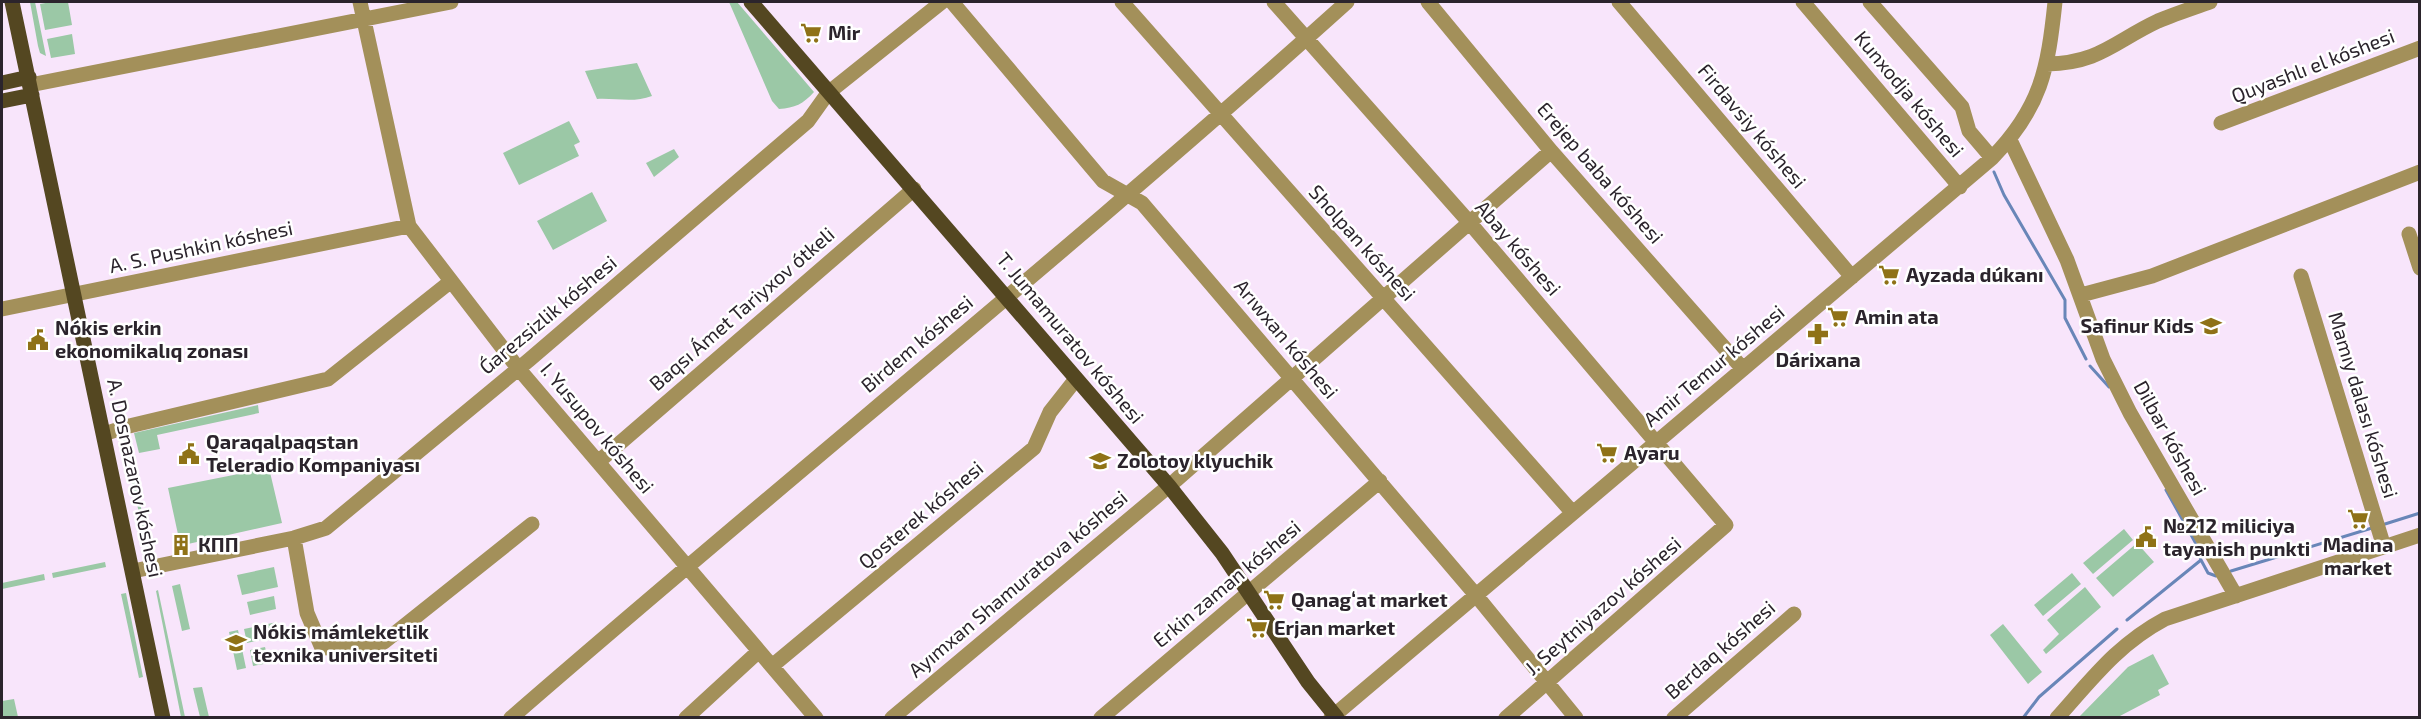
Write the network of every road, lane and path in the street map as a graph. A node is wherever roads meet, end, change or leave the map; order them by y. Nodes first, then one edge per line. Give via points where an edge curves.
1 (12, 2) edge
2 (360, 2) edge
3 (451, 2) edge
4 (750, 2) edge
5 (942, 2) edge
6 (952, 2) edge
7 (1122, 2) edge
8 (1274, 2) edge
9 (1347, 2) edge
10 (1428, 2) edge
11 (1619, 2) edge
12 (1803, 2) edge
13 (1870, 2) edge
14 (2055, 2) edge
15 (2210, 2) edge
16 (364, 18) junction
17 (1306, 39) junction
18 (2420, 48) edge
19 (2047, 64) junction
20 (2, 83) edge
21 (30, 86) junction
22 (828, 93) junction
23 (2, 101) edge
24 (1220, 114) junction
25 (2221, 123) dead end
26 (2010, 140) junction
27 (1551, 151) junction
28 (1992, 158) junction
29 (2420, 172) edge
30 (1960, 187) junction
31 (914, 189) junction
32 (1129, 195) junction
33 (1469, 222) junction
34 (409, 226) junction
35 (2409, 234) dead end
36 (2420, 268) edge
37 (2301, 276) dead end
38 (1852, 277) junction
39 (450, 282) junction
40 (73, 295) junction
41 (2081, 295) junction
42 (1007, 296) junction
43 (1382, 297) junction
44 (2, 309) edge
45 (518, 368) junction
46 (1743, 369) junction
47 (1076, 379) junction
48 (1292, 380) junction
49 (104, 434) junction
50 (1657, 441) junction
51 (598, 462) junction
52 (1380, 481) junction
53 (1169, 486) junction
54 (1572, 512) junction
55 (532, 524) dead end
56 (1726, 525) joint
57 (2420, 535) edge
58 (294, 537) junction
59 (2384, 547) junction
60 (686, 566) junction
61 (133, 571) junction
62 (1249, 594) junction
63 (1475, 594) junction
64 (2236, 596) junction
65 (1794, 614) dead end
66 (759, 651) junction
67 (772, 666) junction
68 (1547, 684) junction
69 (1334, 716) edge
70 (163, 717) edge
71 (511, 717) edge
72 (686, 717) edge
73 (816, 717) edge
74 (892, 717) edge
75 (1101, 717) edge
76 (1506, 717) edge
77 (1576, 717) edge
78 (1674, 717) edge
79 (2057, 717) edge

1 - 21 main road, A. Dosnazarov kóshesi
2 - 16 street, I. Yusupov kóshesi
3 - 16 street
4 - 22 main road, T. Jumamuratov kóshesi
5 - 22 street, Ǵarezsizlik kóshesi
6 - 32 street, Arıwxan kóshesi via 1103,181
7 - 24 street, Sholpan kóshesi
8 - 17 street, Abay kóshesi
9 - 17 street, Birdem kóshesi
10 - 27 street, Erejep baba kóshesi
11 - 38 street, Firdavsiy kóshesi
12 - 30 street, Kunxodja kóshesi
13 - 28 street via 1962,107 1969,130
14 - 19 street, Amir Temur kóshesi
15 - 19 street via 2158,21 2103,53 2077,62
16 - 21 street
16 - 34 street, I. Yusupov kóshesi
17 - 24 street, Birdem kóshesi
17 - 33 street, Abay kóshesi
18 - 25 street, Quyashlı el kóshesi
19 - 26 street, Amir Temur kóshesi via 2026,118
20 - 21 main road
21 - 23 main road
21 - 40 main road, A. Dosnazarov kóshesi
22 - 31 main road, T. Jumamuratov kóshesi
22 - 45 street, Ǵarezsizlik kóshesi via 808,121
24 - 32 street, Birdem kóshesi
24 - 43 street, Sholpan kóshesi
26 - 28 street, Amir Temur kóshesi
26 - 41 street, Dilbar kóshesi
27 - 33 street, Ayımxan Shamuratova kóshesi
27 - 46 street, Erejep baba kóshesi
28 - 30 street, Amir Temur kóshesi
29 - 41 street via 2152,276
30 - 38 street, Amir Temur kóshesi
31 - 42 main road, T. Jumamuratov kóshesi
31 - 51 street, Baqsı Ámet Tariyxov ótkeli
32 - 42 street, Birdem kóshesi
32 - 48 street, Arıwxan kóshesi via 1142,203
33 - 43 street, Ayımxan Shamuratova kóshesi
33 - 50 street, Abay kóshesi
34 - 39 street, I. Yusupov kóshesi
34 - 40 street, A. S. Pushkin kóshesi
35 - 36 street
37 - 59 street, Mamıy dalası kóshesi
38 - 46 street, Amir Temur kóshesi
39 - 45 street, I. Yusupov kóshesi
39 - 49 street via 328,379
40 - 44 street, A. S. Pushkin kóshesi
40 - 49 main road, A. Dosnazarov kóshesi
41 - 64 street, Dilbar kóshesi via 2103,359 2130,413
42 - 47 main road, T. Jumamuratov kóshesi
42 - 60 street, Birdem kóshesi
43 - 48 street, Ayımxan Shamuratova kóshesi
43 - 54 street, Sholpan kóshesi
45 - 51 street, I. Yusupov kóshesi
45 - 58 street, Ǵarezsizlik kóshesi via 326,528
46 - 50 street, Amir Temur kóshesi
47 - 53 main road, T. Jumamuratov kóshesi
47 - 67 street, Qosterek kóshesi via 1050,412 1034,448
48 - 52 street, Arıwxan kóshesi
48 - 53 street, Ayımxan Shamuratova kóshesi
49 - 61 main road, A. Dosnazarov kóshesi
50 - 54 street, Amir Temur kóshesi
50 - 56 street, Abay kóshesi
51 - 60 street, I. Yusupov kóshesi
52 - 62 street, Erkin zaman kóshesi
52 - 63 street, Arıwxan kóshesi
53 - 62 main road, T. Jumamuratov kóshesi
53 - 74 street, Ayımxan Shamuratova kóshesi
54 - 63 street, Amir Temur kóshesi
55 - 58 street via 384,642 355,647 322,648 308,613
56 - 68 street, J. Seytniyazov kóshesi
57 - 59 street
58 - 61 street, Ǵarezsizlik kóshesi
59 - 64 street
60 - 66 street, I. Yusupov kóshesi
60 - 71 street, Birdem kóshesi
61 - 70 main road, A. Dosnazarov kóshesi
62 - 69 main road, T. Jumamuratov kóshesi
62 - 75 street, Erkin zaman kóshesi
63 - 68 street, Arıwxan kóshesi
63 - 69 street, Amir Temur kóshesi
64 - 79 street via 2165,619 2141,632 2115,653
65 - 78 street, Berdaq kóshesi
66 - 67 street, I. Yusupov kóshesi
66 - 72 street
67 - 73 street, I. Yusupov kóshesi
68 - 76 street, J. Seytniyazov kóshesi
68 - 77 street, Arıwxan kóshesi

